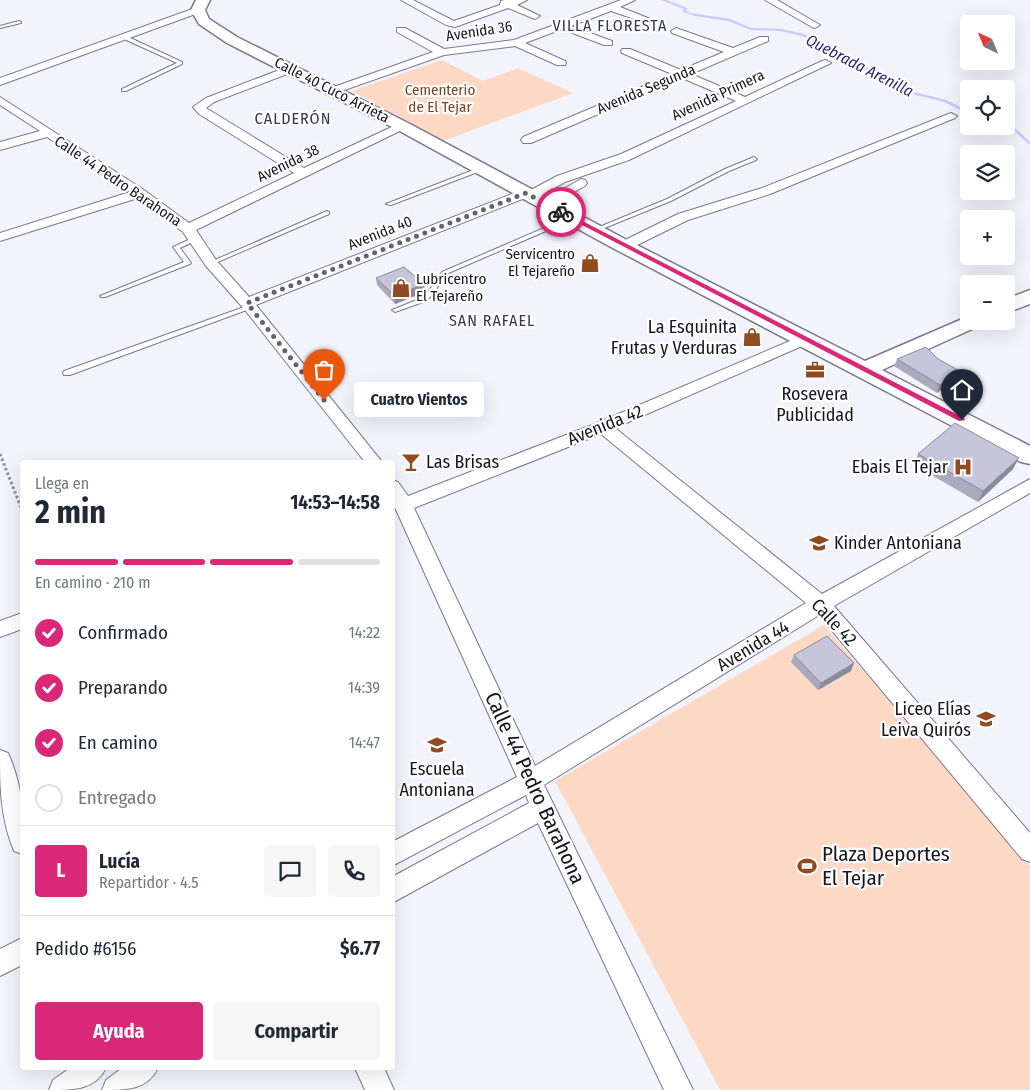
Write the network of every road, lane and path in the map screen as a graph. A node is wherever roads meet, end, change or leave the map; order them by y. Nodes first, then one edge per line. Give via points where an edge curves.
1 (406, 0) edge
2 (498, 0) edge
3 (522, 0) edge
4 (630, 0) edge
5 (770, 0) edge
6 (200, 5) edge
7 (510, 5) junction
8 (610, 7) junction
9 (535, 16) dead end
10 (19, 22) dead end
11 (658, 24) dead end
12 (561, 25) junction
13 (815, 25) dead end
14 (0, 27) edge
15 (401, 30) dead end
16 (676, 30) dead end
17 (124, 37) junction
18 (764, 39) dead end
19 (516, 43) junction
20 (608, 44) dead end
21 (626, 51) dead end
22 (442, 52) junction
23 (732, 52) junction
24 (561, 63) dead end
25 (826, 63) dead end
26 (291, 69) junction
27 (681, 74) junction
28 (0, 82) edge
29 (124, 90) dead end
30 (332, 91) junction
31 (0, 100) edge
32 (746, 100) junction
33 (199, 106) joint
34 (951, 116) dead end
35 (402, 126) junction
36 (47, 133) junction
37 (527, 140) dead end
38 (0, 146) edge
39 (754, 159) dead end
40 (481, 168) junction
41 (304, 173) junction
42 (140, 193) junction
43 (533, 197) junction
44 (390, 204) dead end
45 (327, 213) dead end
46 (572, 218) junction
47 (595, 230) junction
48 (191, 234) junction
49 (0, 237) edge
50 (624, 246) junction
51 (211, 263) junction
52 (103, 296) dead end
53 (1030, 296) edge
54 (1015, 303) edge
55 (248, 305) junction
56 (394, 310) dead end
57 (960, 327) edge
58 (804, 340) junction
59 (866, 369) junction
60 (66, 373) dead end
61 (603, 427) junction
62 (0, 454) edge
63 (1030, 456) edge
64 (372, 460) edge
65 (1030, 484) edge
66 (397, 495) edge
67 (20, 505) edge
68 (821, 604) junction
69 (20, 622) edge
70 (0, 628) edge
71 (2, 774) edge
72 (531, 781) junction
73 (543, 808) junction
74 (20, 836) edge
75 (1030, 850) edge
76 (395, 854) edge
77 (395, 889) edge
78 (20, 953) edge
79 (0, 963) edge
80 (88, 1070) edge
81 (141, 1070) edge
82 (370, 1070) edge
83 (63, 1090) edge
84 (116, 1090) edge
85 (380, 1090) edge
86 (679, 1090) edge

1 - 7 street via 455,24
2 - 7 street
3 - 7 street
4 - 8 street, Avenida 36
5 - 13 street
6 - 17 street
6 - 26 main road, Calle 40 Cuco Arrieta via 204,21 232,40
7 - 9 street
8 - 11 street
8 - 12 street, Avenida 36
10 - 14 lane
12 - 19 street, Avenida 36
12 - 20 street
15 - 22 street
16 - 23 street
17 - 28 street
17 - 29 lane via 180,63
18 - 23 street, Avenida Segunda
19 - 22 street, Avenida 36
19 - 24 street
21 - 27 street
22 - 30 street, Avenida 36
23 - 27 street, Avenida Segunda
25 - 32 street, Avenida Primera
26 - 30 main road, Calle 40 Cuco Arrieta
26 - 33 street
27 - 32 street
27 - 37 street, Avenida Segunda
30 - 35 main road, Calle 40 Cuco Arrieta
31 - 36 street, Calle 44 Pedro Barahona
32 - 43 street, Avenida Primera
33 - 41 street via 203,112
34 - 50 street via 791,182 683,217
35 - 40 main road, Calle 40 Cuco Arrieta
35 - 41 street, Avenida 38
36 - 38 street
36 - 42 street, Calle 44 Pedro Barahona
39 - 47 lane via 669,200
40 - 43 main road, Calle 40 Cuco Arrieta
40 - 44 lane
41 - 48 street, Avenida 38
42 - 48 street, Calle 44 Pedro Barahona
42 - 49 street
43 - 46 main road, Calle 40 Cuco Arrieta
43 - 55 street, Avenida 40
45 - 51 lane
46 - 47 main road, Calle 40 Cuco Arrieta
46 - 56 lane via 444,273 428,296
47 - 50 main road, Calle 40 Cuco Arrieta
48 - 51 street, Calle 44 Pedro Barahona
48 - 52 lane via 176,247 188,263
50 - 58 main road, Calle 40 Cuco Arrieta
51 - 55 street, Calle 44 Pedro Barahona
53 - 54 main road
55 - 60 lane
55 - 64 street, Calle 44 Pedro Barahona
57 - 59 main road
58 - 59 main road, Calle 40 Cuco Arrieta
58 - 61 street, Avenida 42
59 - 63 main road, Calle 40 Cuco Arrieta
61 - 66 street, Avenida 42
61 - 68 street, Calle 42
62 - 67 path
65 - 68 street, Avenida 44
66 - 72 street, Calle 44 Pedro Barahona
68 - 72 street, Avenida 44
68 - 75 street, Calle 42
69 - 70 street
71 - 74 street
72 - 73 street, Calle 44 Pedro Barahona
72 - 76 street, Avenida 44
73 - 77 street
73 - 86 street, Calle 44 Pedro Barahona
78 - 79 street
80 - 83 street
81 - 84 street
82 - 85 street

